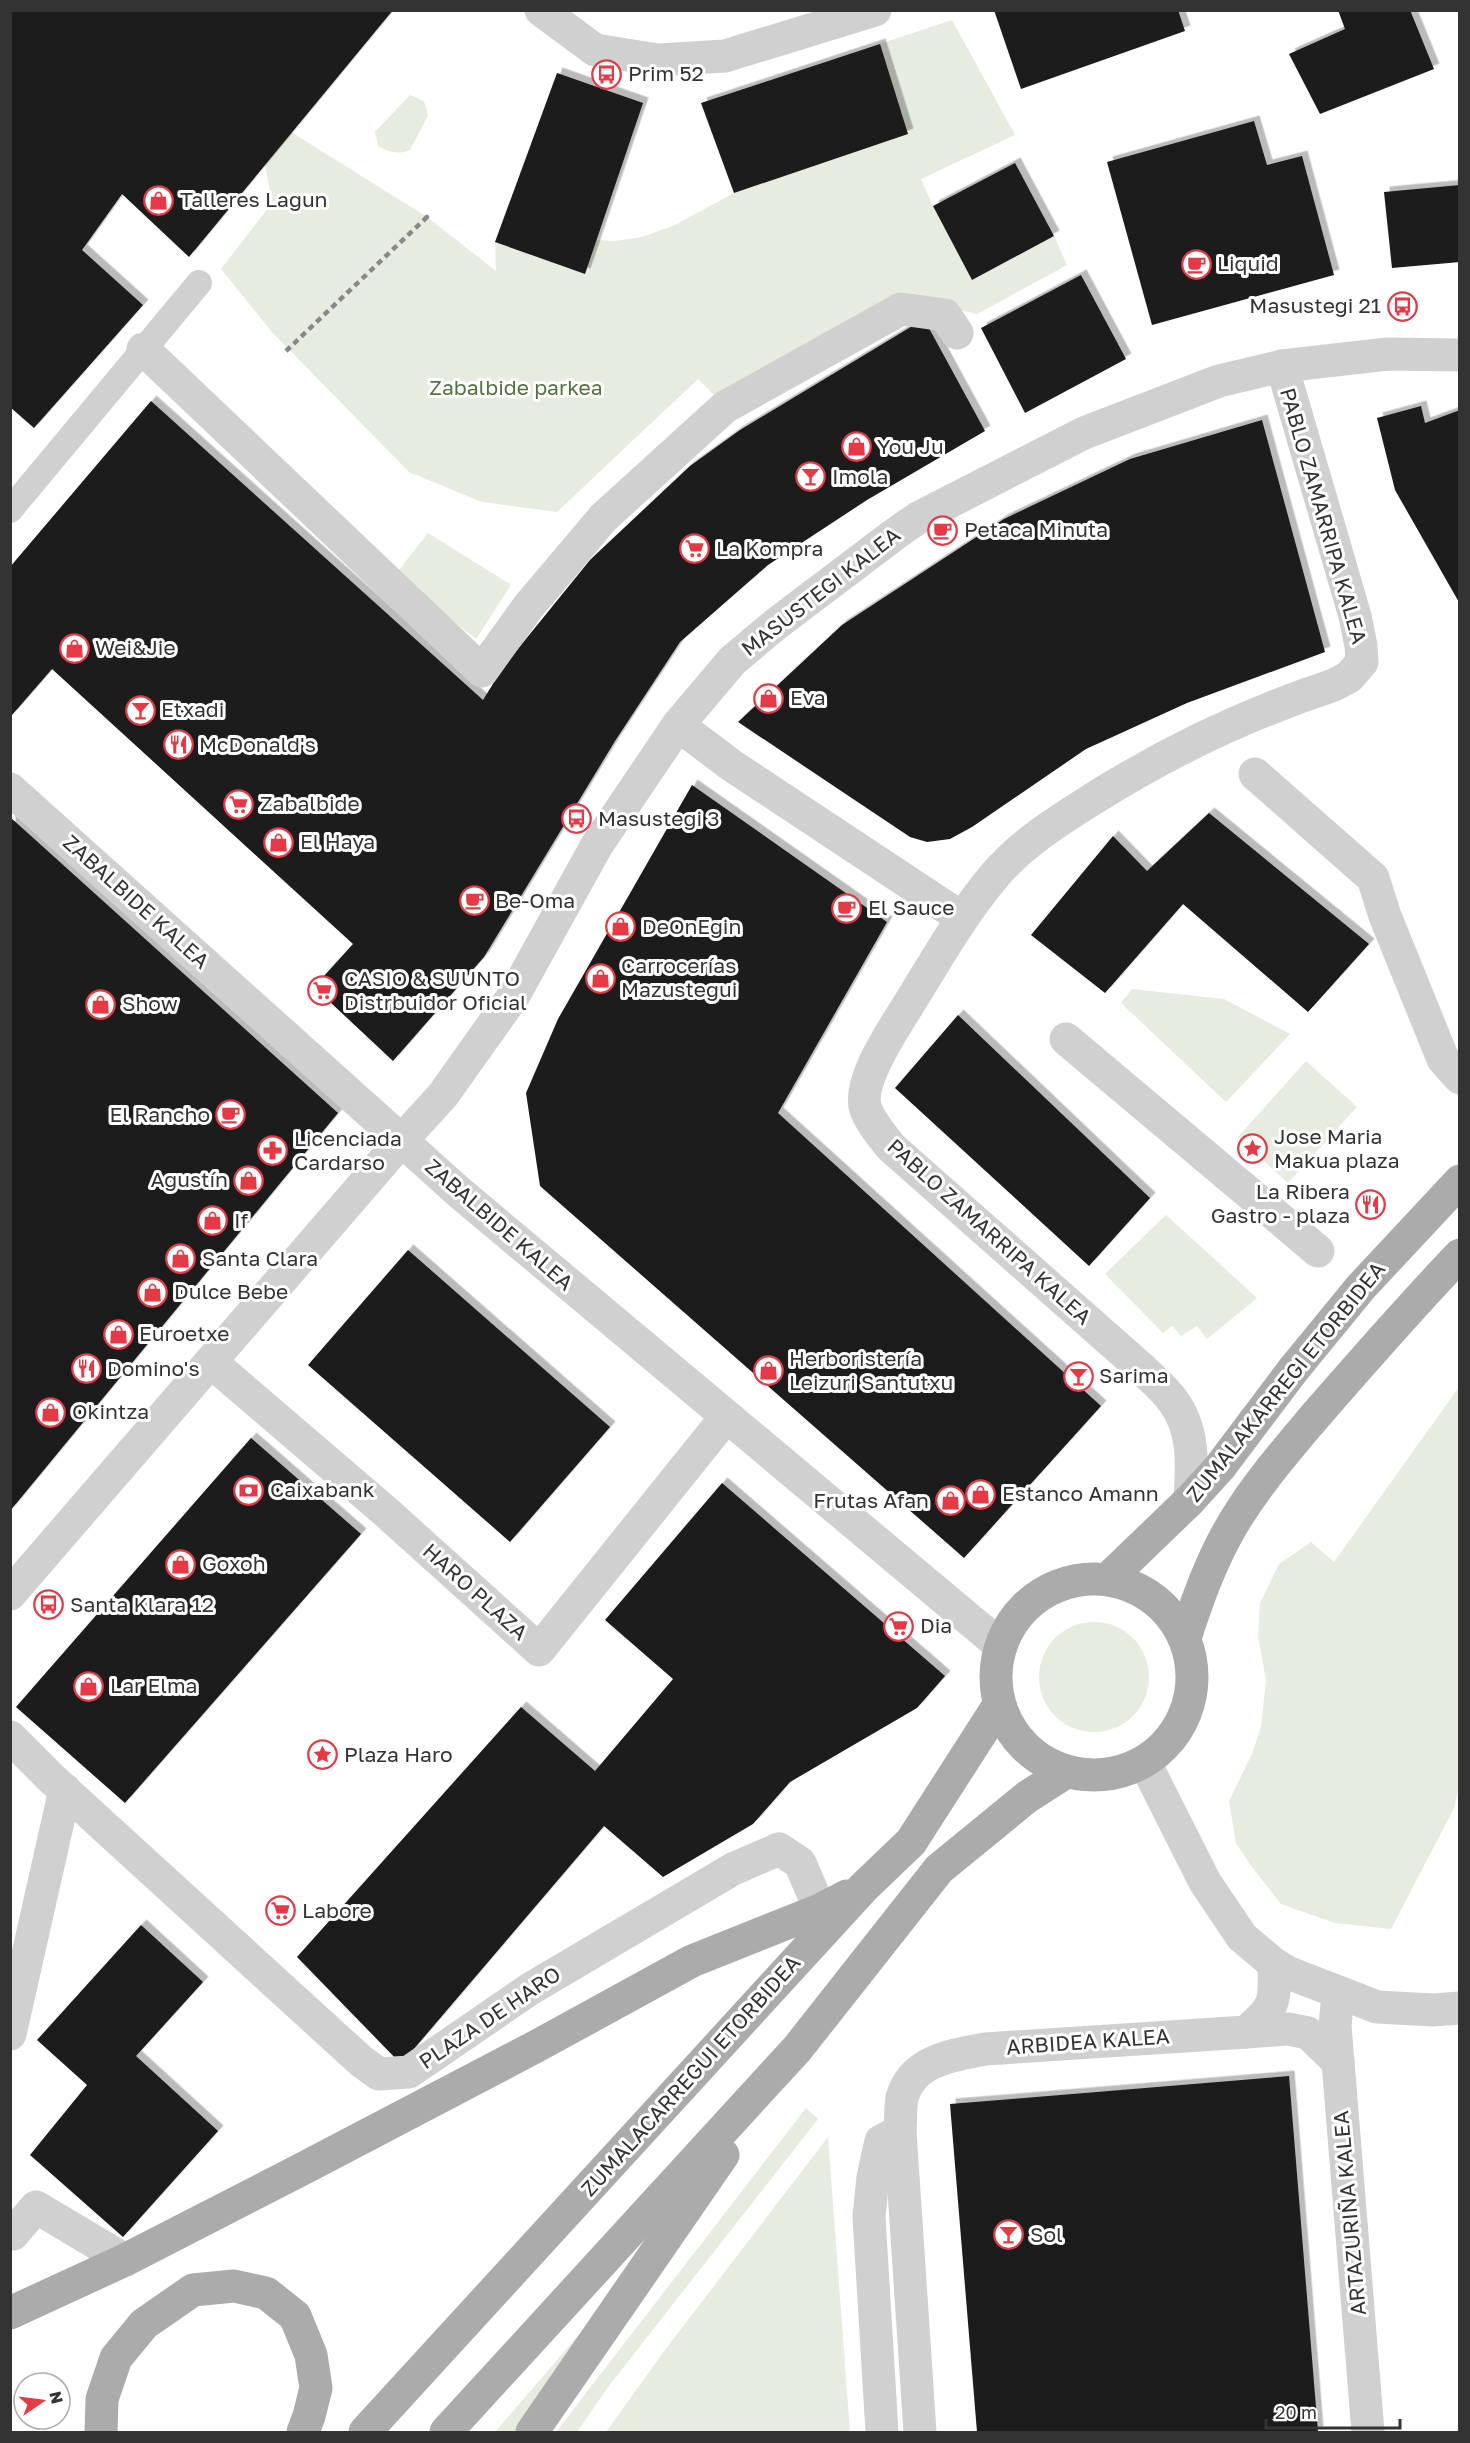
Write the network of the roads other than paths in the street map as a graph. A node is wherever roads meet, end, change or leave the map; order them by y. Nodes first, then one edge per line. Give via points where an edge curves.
1 (541, 10) edge
2 (875, 10) edge
3 (199, 283) dead end
4 (957, 333) dead end
5 (143, 349) junction
6 (1460, 355) edge
7 (1282, 366) junction
8 (10, 510) edge
9 (678, 725) junction
10 (1255, 774) dead end
11 (10, 789) edge
12 (962, 918) junction
13 (1066, 1039) dead end
14 (1460, 1078) edge
15 (402, 1140) junction
16 (1460, 1181) edge
17 (1318, 1251) dead end
18 (1460, 1255) edge
19 (211, 1362) junction
20 (726, 1417) junction
21 (1190, 1500) junction
22 (1108, 1579) junction
23 (10, 1594) edge
24 (1185, 1638) junction
25 (1000, 1646) junction
26 (999, 1705) junction
27 (10, 1737) edge
28 (1145, 1763) junction
29 (1066, 1772) junction
30 (65, 1790) junction
31 (864, 1887) junction
32 (820, 1910) junction
33 (1274, 1964) junction
34 (1338, 1993) junction
35 (1460, 2008) edge
36 (1246, 2032) junction
37 (10, 2034) edge
38 (797, 2049) junction
39 (1338, 2062) junction
40 (900, 2131) junction
41 (10, 2231) edge
42 (125, 2260) junction
43 (10, 2313) edge
44 (101, 2433) edge
45 (303, 2433) edge
46 (365, 2433) edge
47 (446, 2433) edge
48 (532, 2433) edge
49 (882, 2433) edge
50 (920, 2433) edge
51 (1368, 2433) edge

1 - 2 street via 595,50 658,60 725,56
3 - 5 lane
4 - 5 street via 945,315 901,309 725,407 603,518 528,607 482,671
5 - 8 lane
6 - 7 street, MASUSTEGI KALEA via 1388,354
7 - 9 street, MASUSTEGI KALEA via 1219,381 1084,433 918,518 732,661
7 - 12 street, PABLO ZAMARRIPA KALEA via 1355,616 1362,662 1341,681 1210,733 1064,816 1009,860
9 - 12 street via 731,765
9 - 15 street, MASUSTEGI KALEA via 597,845 514,995 443,1095
10 - 14 street via 1373,878 1443,1059
11 - 15 street, ZABALBIDE KALEA
12 - 21 street, PABLO ZAMARRIPA KALEA via 880,1052 866,1088 865,1108 892,1148 1140,1367 1173,1401 1184,1421 1192,1454
13 - 17 street
15 - 19 street, MASUSTEGI KALEA
15 - 20 street, ZABALBIDE KALEA
16 - 21 main road, ZUMALAKARREGI ETORBIDEA via 1361,1287
18 - 24 main road, ZUMALAKARREGI ETORBIDEA via 1383,1337 1259,1486 1226,1535 1201,1588
19 - 20 street, HARO PLAZA via 539,1650
19 - 23 street, MASUSTEGI KALEA
20 - 25 street, ZABALBIDE KALEA
21 - 22 main road, ZUMALAKARREGI ETORBIDEA
22 - 24 main road via 1133,1586 1154,1599 1172,1616
22 - 25 main road via 1085,1578 1042,1593 1024,1607
24 - 28 main road via 1193,1678 1184,1717 1174,1735
25 - 26 main road via 995,1675
26 - 29 main road via 1009,1728 1024,1747 1043,1762
26 - 31 main road, ZUMALACARREGUI ETORBIDEA via 911,1842
27 - 30 street, PLAZA DE HARO
28 - 29 main road via 1093,1776
28 - 33 street via 1205,1882 1242,1936
29 - 38 main road via 1027,1797 939,1869
30 - 32 street, PLAZA DE HARO via 361,2061 380,2074 410,2072 530,1989 734,1869 779,1850 800,1863
30 - 37 street
31 - 32 main road
31 - 46 main road, ZUMALACARREGUI ETORBIDEA
32 - 42 main road via 692,1961
33 - 34 street
33 - 36 street via 1275,1997 1268,2014
34 - 35 street via 1377,2007
34 - 39 street, ARTAZURIÑA KALEA
36 - 39 street, ARBIDEA KALEA via 1308,2032
36 - 40 street, ARBIDEA KALEA via 985,2049 944,2057 924,2067 902,2097
38 - 47 main road
38 - 48 main road
39 - 51 street, ARTAZURIÑA KALEA
40 - 49 street via 881,2141 869,2217
40 - 50 street, ARBIDEA KALEA
41 - 42 street via 13,2234 36,2207
42 - 43 main road
44 - 45 main road via 102,2399 116,2358 144,2324 193,2290 234,2286 266,2293 295,2316 311,2355 316,2388

